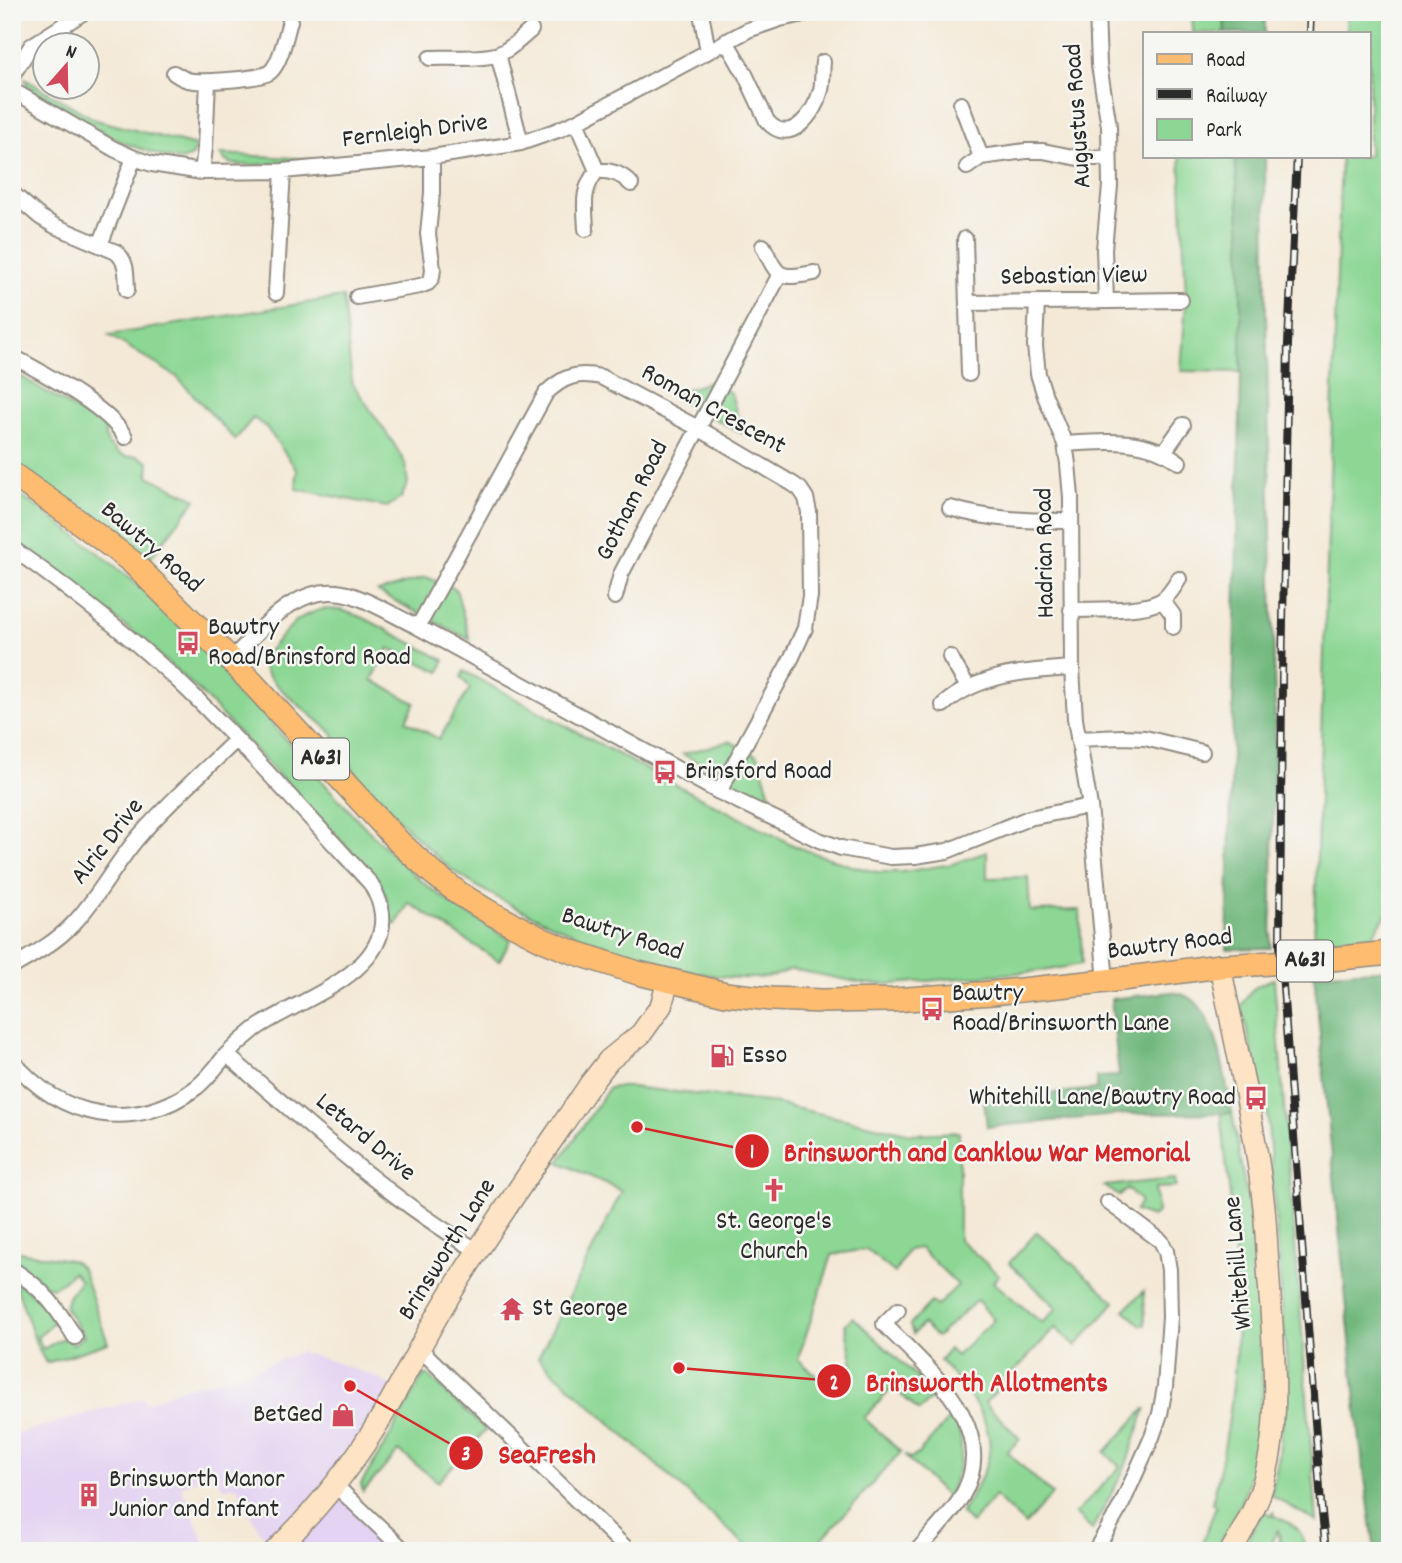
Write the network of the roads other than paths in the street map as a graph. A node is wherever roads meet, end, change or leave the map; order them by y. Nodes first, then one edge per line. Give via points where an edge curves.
1 (84, 12) edge
2 (814, 12) edge
3 (1097, 12) edge
4 (701, 13) edge
5 (290, 21) dead end
6 (531, 30) dead end
7 (726, 41) junction
8 (708, 51) junction
9 (498, 54) junction
10 (430, 58) dead end
11 (823, 62) dead end
12 (174, 73) dead end
13 (12, 76) edge
14 (208, 81) junction
15 (12, 90) edge
16 (961, 104) dead end
17 (576, 122) junction
18 (521, 143) junction
19 (432, 157) junction
20 (981, 157) junction
21 (134, 158) junction
22 (1109, 159) junction
23 (967, 167) dead end
24 (597, 171) junction
25 (202, 172) junction
26 (284, 172) junction
27 (631, 184) dead end
28 (12, 193) edge
29 (586, 229) dead end
30 (965, 239) dead end
31 (100, 245) junction
32 (763, 246) dead end
33 (814, 273) dead end
34 (780, 274) junction
35 (127, 290) dead end
36 (276, 293) dead end
37 (357, 297) dead end
38 (1106, 300) junction
39 (1181, 300) dead end
40 (1037, 302) junction
41 (967, 303) junction
42 (12, 356) edge
43 (969, 374) dead end
44 (1183, 425) dead end
45 (698, 428) junction
46 (125, 437) dead end
47 (1065, 444) junction
48 (1164, 452) junction
49 (1179, 462) dead end
50 (12, 474) edge
51 (950, 508) dead end
52 (1070, 521) junction
53 (12, 548) edge
54 (1179, 579) dead end
55 (615, 597) dead end
56 (1162, 600) junction
57 (1071, 610) junction
58 (418, 627) junction
59 (1174, 627) dead end
60 (950, 657) dead end
61 (230, 660) junction
62 (1072, 668) junction
63 (968, 688) junction
64 (943, 705) dead end
65 (236, 740) junction
66 (1078, 740) junction
67 (1202, 752) dead end
68 (719, 792) junction
69 (1090, 806) junction
70 (1390, 953) edge
71 (1220, 965) junction
72 (12, 967) edge
73 (668, 981) junction
74 (1106, 981) junction
75 (227, 1055) junction
76 (12, 1060) edge
77 (1108, 1202) dead end
78 (478, 1251) junction
79 (12, 1269) edge
80 (898, 1310) dead end
81 (75, 1337) dead end
82 (420, 1349) junction
83 (335, 1485) junction
84 (275, 1551) edge
85 (405, 1551) edge
86 (629, 1551) edge
87 (917, 1551) edge
88 (1095, 1551) edge
89 (1231, 1551) edge

1 - 13 street via 31,46
2 - 7 street, Fernleigh Drive via 765,24
3 - 22 street, Augustus Road
4 - 8 street
5 - 14 street via 269,74
6 - 9 street
7 - 8 street, Fernleigh Drive
7 - 11 street via 767,121 778,130 797,127 811,115 822,88
8 - 17 street, Fernleigh Drive
9 - 10 street
9 - 18 street
12 - 14 street via 192,81
14 - 25 street
15 - 21 street, Fernleigh Drive
16 - 20 street
17 - 18 street, Fernleigh Drive
17 - 24 street
18 - 19 street, Fernleigh Drive
19 - 26 street, Fernleigh Drive
19 - 37 street via 428,234 432,277 420,286
20 - 22 street via 1026,150
20 - 23 street
21 - 25 street, Fernleigh Drive
21 - 31 street
22 - 38 street, Augustus Road
24 - 27 street via 615,173
24 - 29 street via 584,197
25 - 26 street, Fernleigh Drive
26 - 36 street
28 - 31 street via 55,226
30 - 41 street, Sebastian View
31 - 35 street via 123,257
32 - 34 street
33 - 34 street
34 - 45 street, Gotham Road
38 - 39 street, Sebastian View
38 - 40 street, Sebastian View
40 - 41 street, Sebastian View
40 - 47 street, Hadrian Road via 1038,374
41 - 43 street, Sebastian View
42 - 46 street via 83,398 118,425
44 - 48 street
45 - 55 street, Gotham Road via 621,574
45 - 58 street, Roman Crescent via 601,377 570,376 556,383 546,393
45 - 68 street, Roman Crescent via 800,489 809,512 810,596 805,628
47 - 48 street via 1136,443
47 - 52 street, Hadrian Road
48 - 49 street
50 - 61 main road, Bawtry Road / A631 via 132,562
51 - 52 street via 1022,521
52 - 57 street, Hadrian Road
53 - 65 street via 150,657
54 - 56 street
56 - 57 street via 1127,608
56 - 59 street via 1173,615
57 - 62 street, Hadrian Road
58 - 61 street via 351,595 320,593 278,613
58 - 68 street
60 - 63 street
61 - 73 main road, Bawtry Road / A631 via 400,843 460,894 543,940
62 - 63 street via 1027,671
62 - 66 street, Hadrian Road
63 - 64 street
65 - 72 street, Alric Drive via 140,835 71,927
65 - 75 street via 371,884 382,914 373,948 348,976 259,1026
66 - 67 street via 1145,738
66 - 69 street, Hadrian Road
68 - 69 street via 819,840 891,857 947,851 1029,818
69 - 74 street, Hadrian Road
70 - 71 main road, Bawtry Road / A631
71 - 74 main road, Bawtry Road / A631
71 - 89 street, Whitehill Lane via 1264,1208 1276,1396 1261,1489
73 - 74 main road, Bawtry Road / A631 via 771,999 893,1000
73 - 78 street, Brinsworth Lane via 661,1006 641,1034 590,1083
75 - 76 street via 182,1097 127,1116 69,1104 37,1085
75 - 78 street, Letard Drive via 378,1183
77 - 88 street via 1161,1241 1169,1270 1170,1317 1165,1387 1155,1428 1121,1506
78 - 82 street, Brinsworth Lane
79 - 81 street via 39,1288
80 - 87 street via 884,1324 952,1396 964,1416 973,1450 969,1482 959,1501
82 - 83 street, Brinsworth Lane via 381,1419
82 - 86 street
83 - 84 street, Brinsworth Lane
83 - 85 street

